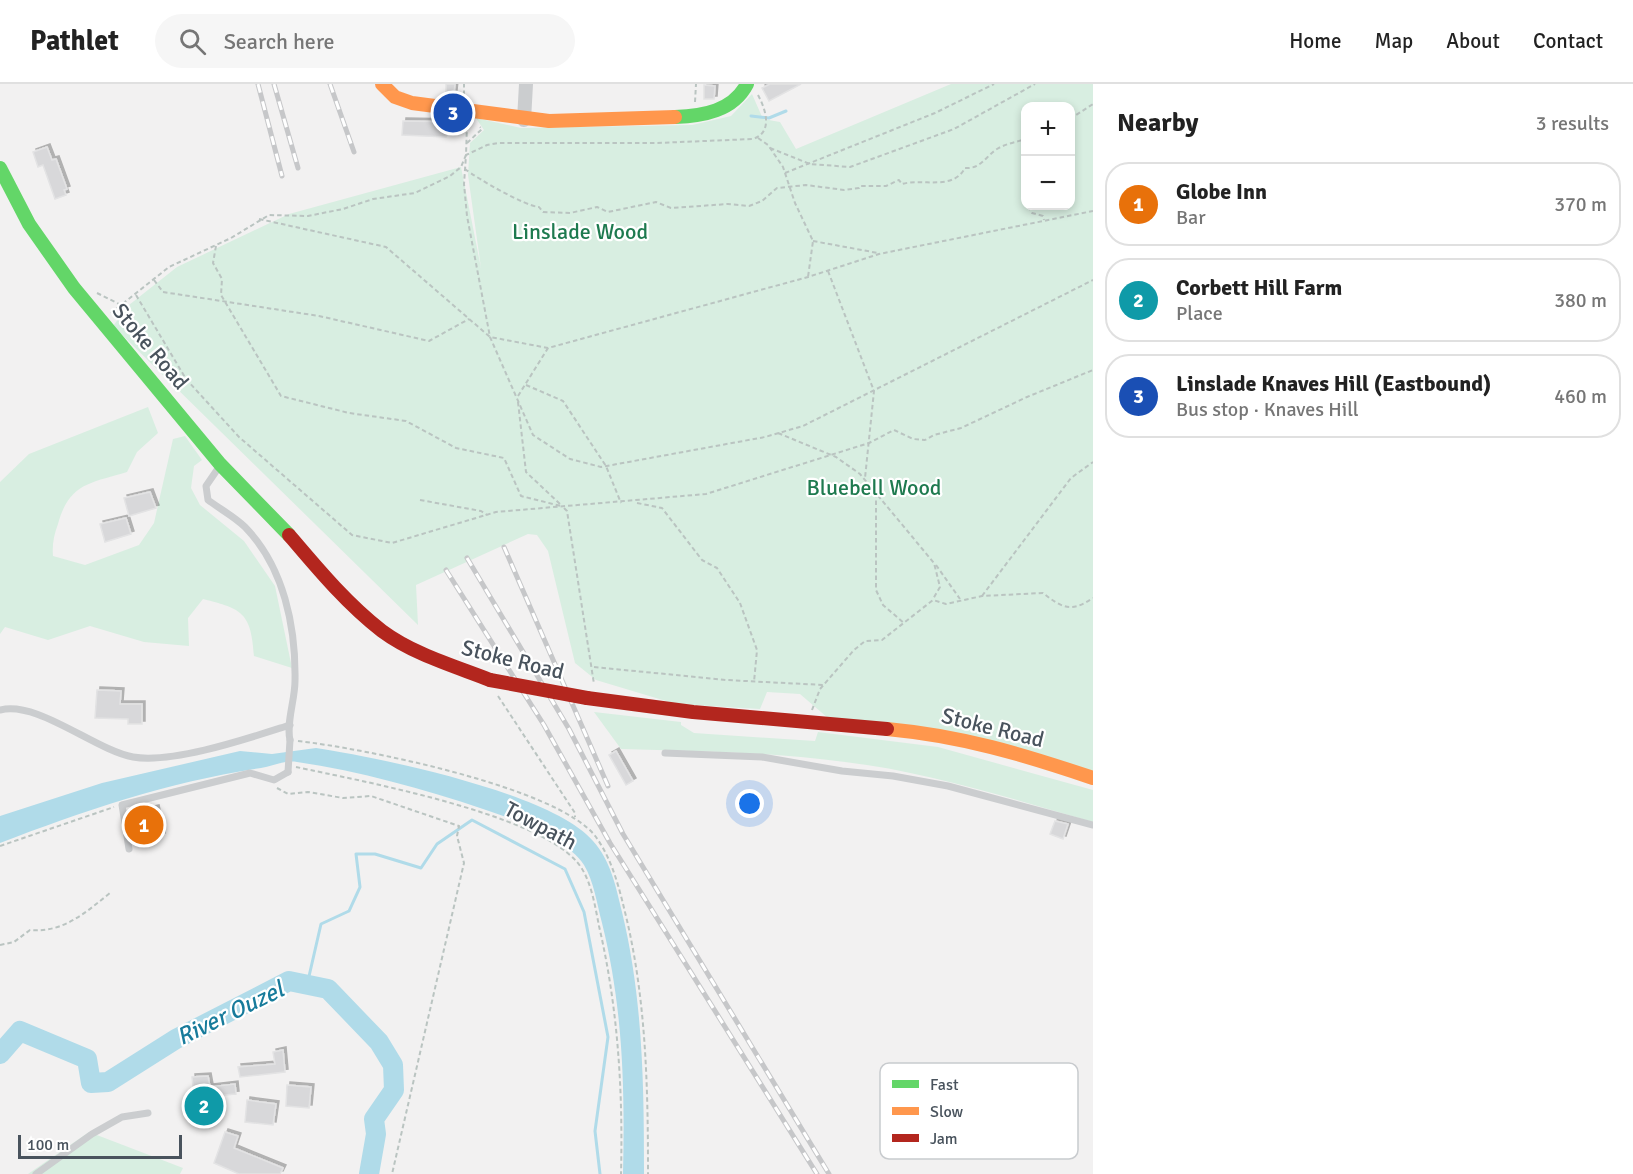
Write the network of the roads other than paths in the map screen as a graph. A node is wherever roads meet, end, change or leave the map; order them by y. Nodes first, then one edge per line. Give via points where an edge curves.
1 (382, 84) edge
2 (526, 84) edge
3 (752, 87) edge
4 (524, 120) junction
5 (0, 168) edge
6 (220, 464) junction
7 (0, 710) edge
8 (290, 725) junction
9 (665, 753) dead end
10 (1093, 778) edge
11 (1093, 825) edge
12 (129, 849) dead end
13 (148, 1113) dead end
14 (36, 1174) edge

1 - 4 street via 395,97 412,104
2 - 4 street
3 - 4 street via 735,102 694,116 611,121
5 - 6 street, Stoke Road via 29,224 69,282
6 - 8 lane via 206,486 208,500 244,526 261,547 289,612 295,640 295,699
6 - 10 street, Stoke Road, bridge via 326,578 382,631 434,659 490,680 693,712 940,734 1017,752
7 - 8 lane via 22,709 131,756 155,759
8 - 12 lane, bridge via 288,772 274,780 250,773 122,805
9 - 11 lane via 762,757 893,776 948,786
13 - 14 lane via 122,1117

